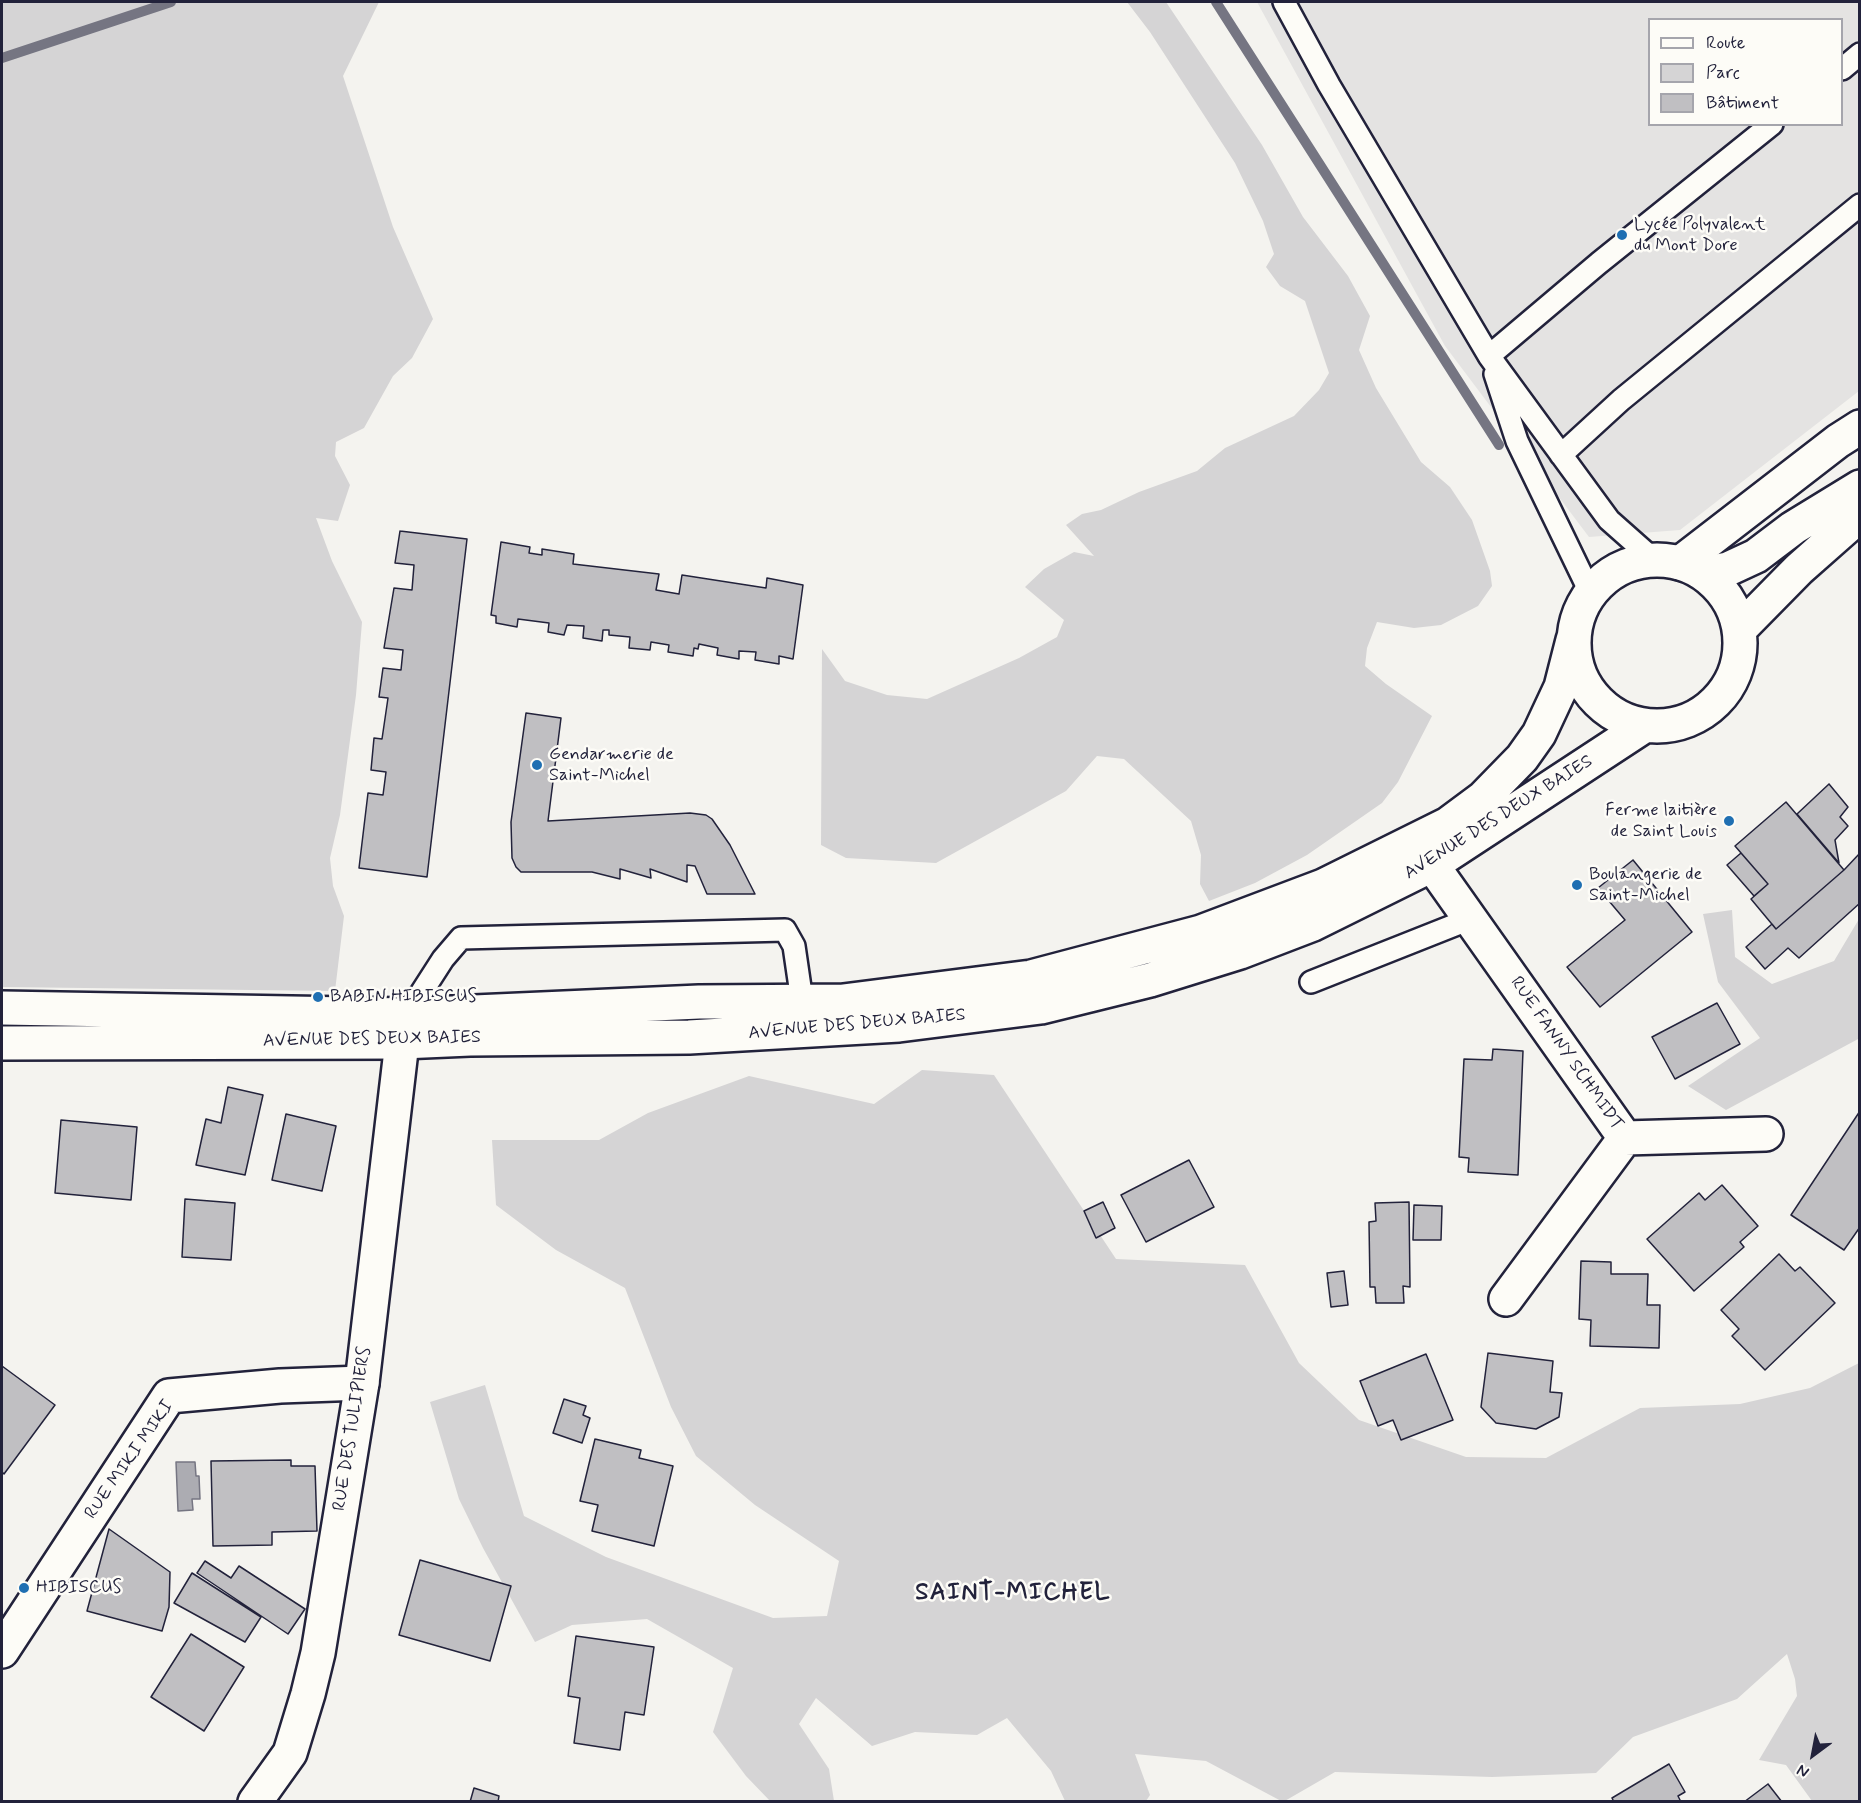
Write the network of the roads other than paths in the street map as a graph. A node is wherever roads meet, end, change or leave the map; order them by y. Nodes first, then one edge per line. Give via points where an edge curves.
1 (1284, 2) edge
2 (1860, 54) edge
3 (1843, 68) edge
4 (1770, 126) edge
5 (1860, 205) edge
6 (1489, 356) junction
7 (1860, 427) edge
8 (1561, 455) junction
9 (1860, 487) edge
10 (1860, 515) edge
11 (1679, 565) junction
12 (1590, 592) junction
13 (1740, 629) junction
14 (1573, 640) junction
15 (1644, 726) junction
16 (1432, 865) junction
17 (1470, 919) junction
18 (1311, 982) dead end
19 (802, 1001) junction
20 (2, 1008) edge
21 (405, 1029) junction
22 (2, 1043) edge
23 (1766, 1134) dead end
24 (1625, 1138) junction
25 (1506, 1299) dead end
26 (362, 1383) junction
27 (2, 1651) edge
28 (255, 1802) edge

1 - 6 lane
2 - 3 lane
4 - 6 lane
5 - 8 lane via 1621,400
6 - 8 lane
6 - 12 lane via 1517,441
7 - 11 main road
8 - 11 lane via 1609,520
9 - 11 main road, AVENUE DES DEUX BAIES via 1756,556 1728,569
10 - 13 main road via 1798,568
11 - 12 main road, AVENUE DES DEUX BAIES via 1629,564 1608,575
11 - 13 main road, AVENUE DES DEUX BAIES via 1721,589
12 - 14 main road, AVENUE DES DEUX BAIES via 1578,615
13 - 15 main road, AVENUE DES DEUX BAIES via 1740,656 1735,673 1717,702 1696,718 1670,726
14 - 15 main road, AVENUE DES DEUX BAIES via 1576,664 1595,699 1621,718
14 - 19 main road, AVENUE DES DEUX BAIES via 1561,687 1539,734 1522,758 1483,798 1448,824 1323,886 1200,932 1031,977 843,1001
15 - 16 main road, AVENUE DES DEUX BAIES
16 - 17 main road, RUE FANNY SCHMIDT
16 - 21 main road, AVENUE DES DEUX BAIES via 1312,924 1240,952 1150,980 1041,1007 899,1025 689,1037 470,1039
17 - 18 lane
17 - 24 main road, RUE FANNY SCHMIDT
19 - 21 main road, AVENUE DES DEUX BAIES via 699,1002
19 - 21 lane via 794,946 784,930 473,938 461,939 443,959
20 - 21 main road, AVENUE DES DEUX BAIES
21 - 22 main road, AVENUE DES DEUX BAIES
21 - 26 main road, RUE DES TULIPIERS
23 - 24 main road
24 - 25 main road, RUE FANNY SCHMIDT
26 - 27 main road, RUE MIKI MIKI via 169,1396
26 - 28 main road, RUE DES TULIPIERS via 308,1694 290,1753

